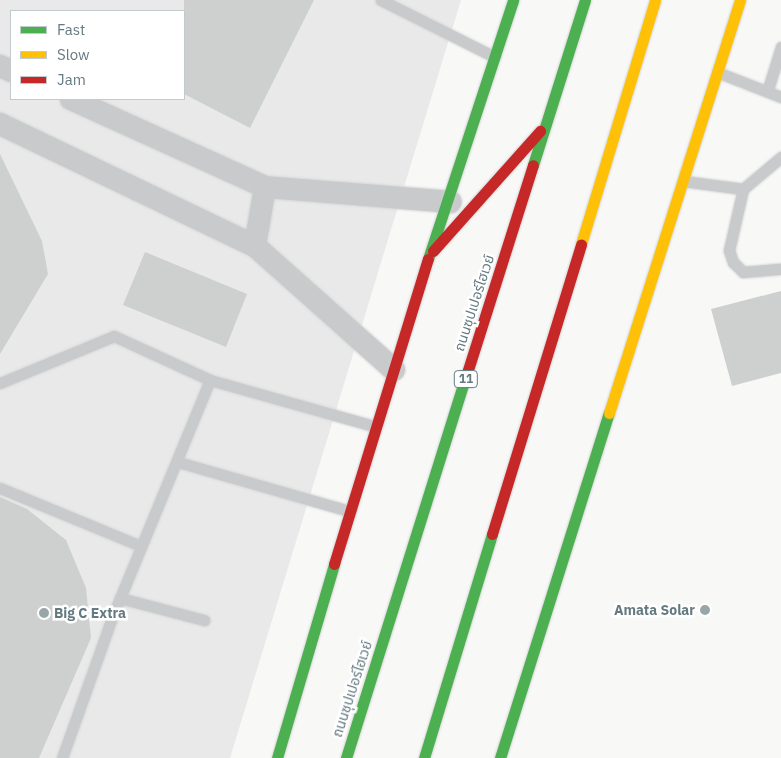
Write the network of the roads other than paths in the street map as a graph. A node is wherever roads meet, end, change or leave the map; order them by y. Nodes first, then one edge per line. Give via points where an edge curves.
1 (381, 0) edge
2 (513, 0) edge
3 (585, 0) edge
4 (655, 0) edge
5 (740, 0) edge
6 (781, 47) edge
7 (495, 57) junction
8 (717, 72) junction
9 (768, 89) junction
10 (781, 97) edge
11 (73, 100) edge
12 (0, 124) edge
13 (547, 124) junction
14 (781, 156) edge
15 (682, 181) junction
16 (264, 187) junction
17 (743, 190) junction
18 (450, 202) junction
19 (255, 246) junction
20 (434, 251) junction
21 (781, 270) edge
22 (394, 370) junction
23 (210, 380) junction
24 (0, 384) edge
25 (374, 426) junction
26 (178, 462) junction
27 (0, 488) edge
28 (349, 511) junction
29 (142, 546) junction
30 (120, 598) junction
31 (204, 620) dead end
32 (62, 758) edge
33 (276, 758) edge
34 (346, 758) edge
35 (424, 758) edge
36 (500, 758) edge

1 - 7 lane
2 - 7 main road
3 - 13 main road, ถนนซุปเปอร์ไฮเวย์ / 11
4 - 35 main road
5 - 8 main road
6 - 9 lane
7 - 18 main road
8 - 9 lane
8 - 15 main road
9 - 10 lane
11 - 16 street
12 - 19 street
13 - 20 main road
13 - 34 main road, ถนนซุปเปอร์ไฮเวย์ / 11
14 - 17 lane
15 - 17 lane
15 - 36 main road
16 - 18 street
16 - 19 street
17 - 21 lane via 729,250 732,262 743,272 753,274
18 - 20 main road
19 - 22 street
20 - 22 main road
22 - 25 main road
23 - 24 lane via 114,336
23 - 25 lane
23 - 26 lane
25 - 28 main road
26 - 28 lane
26 - 29 lane
27 - 29 lane
28 - 33 main road
29 - 30 lane
30 - 31 lane
30 - 32 lane

